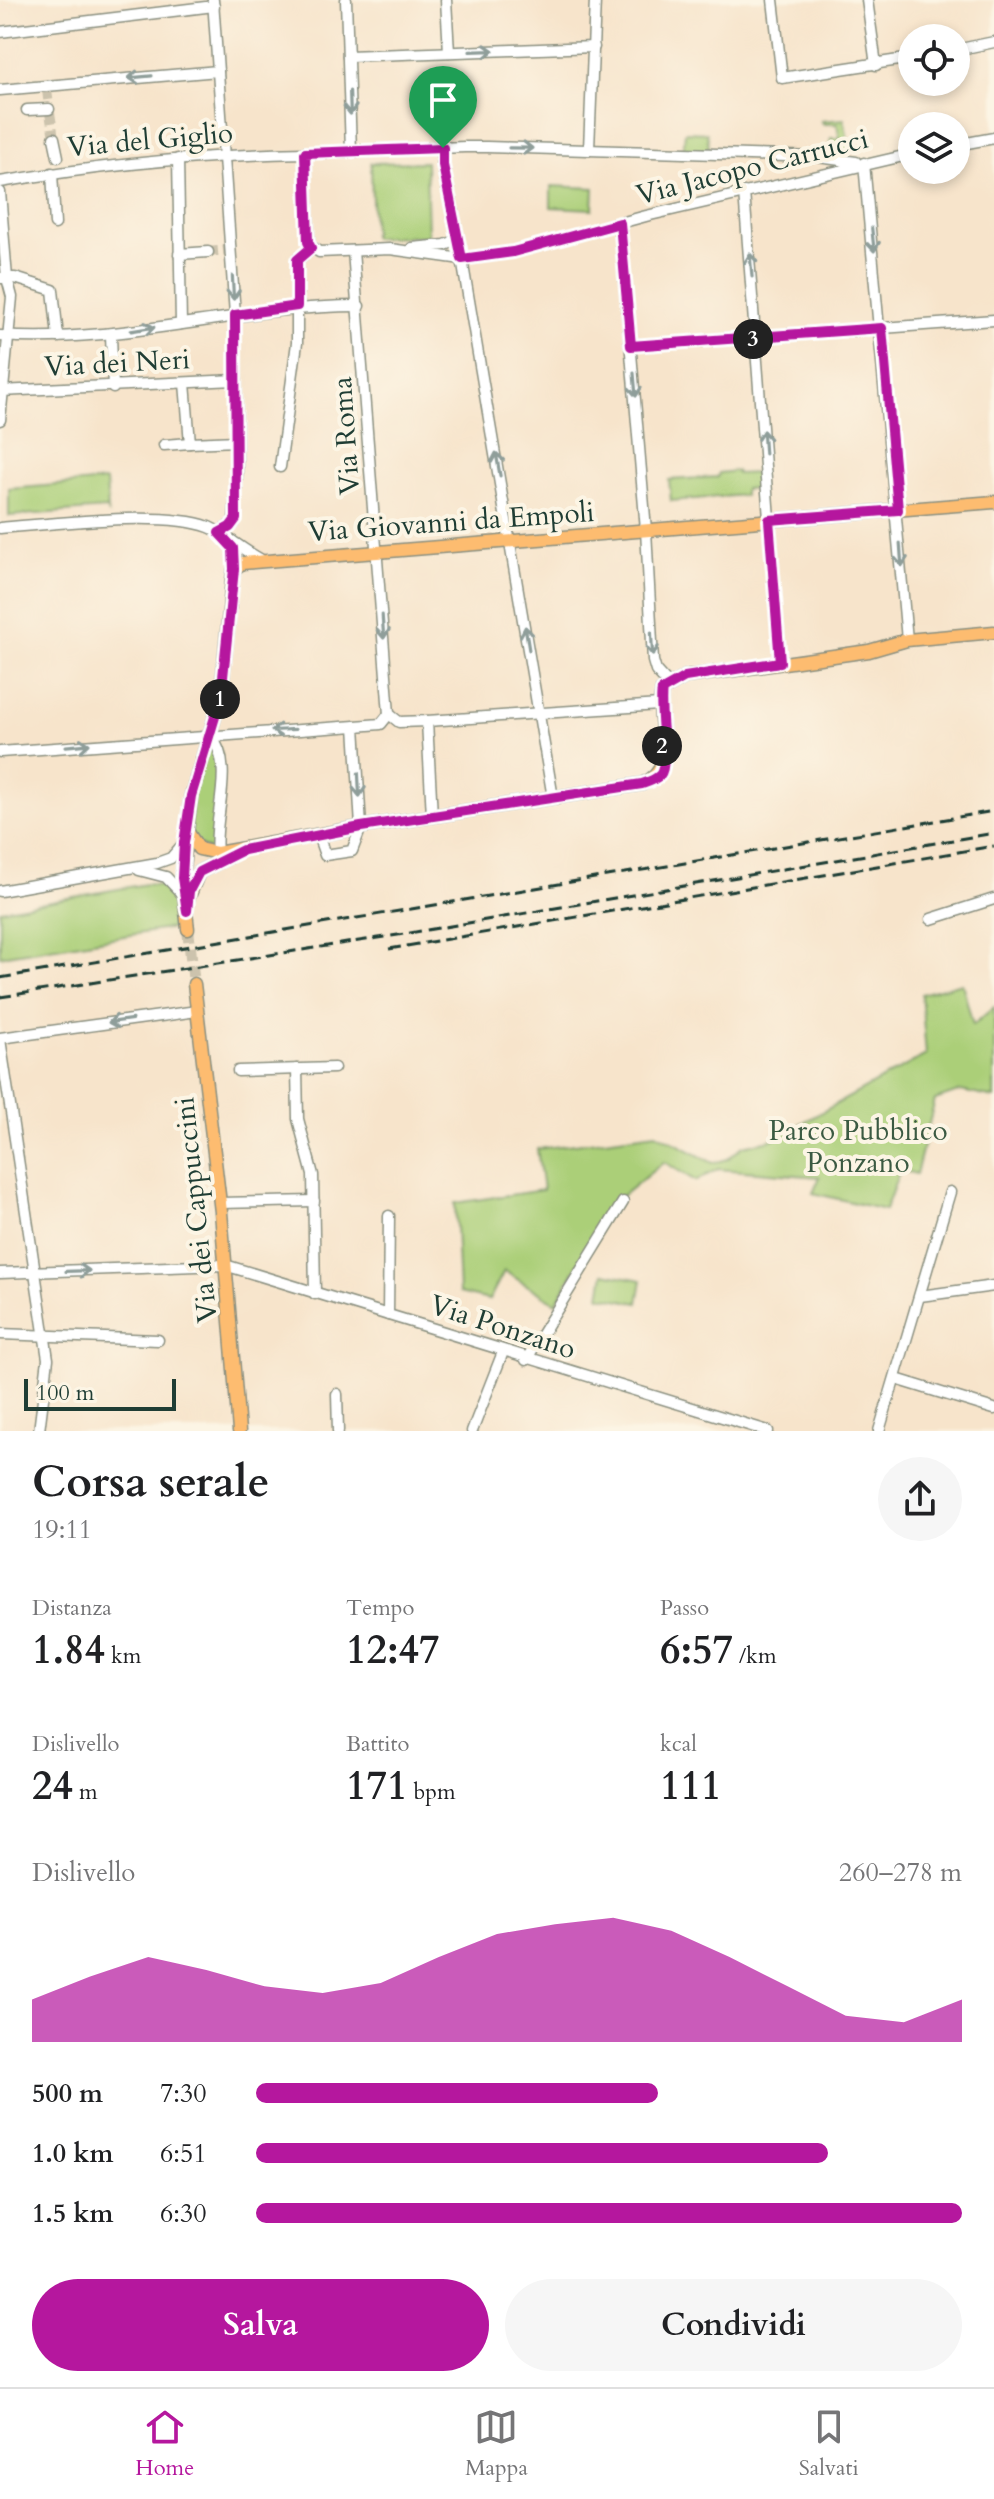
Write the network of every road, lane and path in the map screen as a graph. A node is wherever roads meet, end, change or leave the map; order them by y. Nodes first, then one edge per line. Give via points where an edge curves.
1 (346, 0) edge
2 (446, 0) edge
3 (595, 0) edge
4 (773, 0) edge
5 (867, 0) edge
6 (214, 3) edge
7 (0, 32) edge
8 (994, 42) edge
9 (594, 47) junction
10 (970, 47) edge
11 (449, 52) junction
12 (348, 56) junction
13 (898, 61) edge
14 (876, 65) junction
15 (218, 71) junction
16 (0, 90) edge
17 (49, 109) dead end
18 (27, 110) dead end
19 (54, 138) tunnel mouth
20 (994, 138) edge
21 (970, 142) edge
22 (443, 148) junction
23 (589, 149) junction
24 (351, 151) junction
25 (305, 153) junction
26 (225, 155) junction
27 (58, 157) dead end
28 (898, 157) edge
29 (178, 159) junction
30 (864, 163) junction
31 (58, 171) junction
32 (0, 182) edge
33 (0, 192) edge
34 (744, 192) junction
35 (620, 223) junction
36 (55, 224) dead end
37 (458, 240) junction
38 (311, 248) junction
39 (390, 249) junction
40 (353, 251) junction
41 (208, 252) tunnel mouth
42 (179, 254) junction
43 (462, 259) junction
44 (4, 278) edge
45 (297, 306) junction
46 (359, 306) junction
47 (235, 315) junction
48 (994, 320) edge
49 (181, 324) junction
50 (882, 328) junction
51 (111, 335) junction
52 (5, 336) edge
53 (58, 337) junction
54 (757, 339) junction
55 (631, 346) junction
56 (236, 380) junction
57 (185, 383) junction
58 (113, 388) junction
59 (2, 391) edge
60 (0, 420) edge
61 (236, 441) junction
62 (190, 443) junction
63 (164, 445) dead end
64 (280, 467) dead end
65 (994, 502) edge
66 (898, 510) junction
67 (769, 520) junction
68 (0, 528) edge
69 (646, 530) junction
70 (219, 533) junction
71 (228, 541) junction
72 (512, 541) junction
73 (378, 549) junction
74 (260, 559) junction
75 (234, 569) junction
76 (994, 632) edge
77 (907, 640) junction
78 (780, 662) junction
79 (668, 684) junction
80 (659, 705) junction
81 (389, 714) junction
82 (539, 715) junction
83 (427, 721) junction
84 (355, 726) junction
85 (210, 735) junction
86 (0, 752) edge
87 (553, 798) junction
88 (432, 816) junction
89 (361, 827) junction
90 (186, 833) junction
91 (318, 835) junction
92 (243, 850) junction
93 (217, 853) junction
94 (129, 870) junction
95 (0, 891) edge
96 (184, 896) junction
97 (994, 899) edge
98 (187, 911) junction
99 (931, 919) dead end
100 (188, 929) tunnel mouth
101 (194, 984) tunnel mouth
102 (197, 1011) junction
103 (0, 1039) edge
104 (334, 1068) dead end
105 (297, 1069) junction
106 (238, 1071) dead end
107 (950, 1192) dead end
108 (314, 1201) junction
109 (623, 1202) dead end
110 (220, 1203) junction
111 (389, 1216) dead end
112 (225, 1265) junction
113 (0, 1273) edge
114 (35, 1273) junction
115 (994, 1286) edge
116 (315, 1294) junction
117 (920, 1296) junction
118 (388, 1315) junction
119 (0, 1334) edge
120 (45, 1337) junction
121 (158, 1340) dead end
122 (503, 1352) junction
123 (526, 1360) junction
124 (896, 1379) junction
125 (337, 1394) dead end
126 (994, 1409) edge
127 (39, 1431) edge
128 (239, 1431) edge
129 (338, 1431) edge
130 (472, 1431) edge
131 (768, 1431) edge
132 (879, 1431) edge

1 - 12 street
2 - 11 street
3 - 9 street
4 - 14 street via 782,78
5 - 14 street
6 - 7 street
6 - 15 street
8 - 10 street
11 -> 9 street
9 - 23 street
11 - 12 street
12 -> 24 street
13 - 14 street
15 -> 16 street
15 - 26 street
17 - 18 street
19 - 27 street
20 - 21 street
22 -> 23 street, Via del Giglio
22 - 24 street, Via del Giglio
22 - 37 street
23 - 30 street, Via del Giglio
24 - 25 street, Via del Giglio
25 - 26 street, Via del Giglio
25 - 38 street
26 - 29 street, Via del Giglio
26 -> 47 street
28 - 30 street, Via Jacopo Carrucci
29 - 31 street, Via del Giglio
29 - 42 street
30 - 34 street, Via Jacopo Carrucci
30 -> 50 street
31 - 32 street, Via del Giglio
31 - 36 street
33 - 44 street
34 - 35 street, Via Jacopo Carrucci
54 -> 34 street
35 - 43 street, Via Jacopo Carrucci via 513,252
35 - 55 street
37 - 39 street
37 - 43 street
38 - 40 street
38 - 45 street via 297,260
39 - 40 street
39 - 43 street, Via Jacopo Carrucci
40 - 46 street, Via Roma
41 - 42 street
42 - 49 street
72 -> 43 street
44 - 52 street via 12,297
44 - 53 street via 53,290
45 - 46 street
45 - 47 street
45 - 64 street
46 - 73 street, Via Roma
47 - 49 street
47 - 56 street
48 - 50 street
51 -> 49 street
50 - 54 street
50 - 66 street
51 - 53 street
51 - 58 street
52 - 53 street
52 - 59 street
54 - 55 street
67 -> 54 street
55 -> 69 street
56 - 57 street, Via dei Neri
56 - 61 street
57 - 58 street, Via dei Neri
57 - 62 street
58 - 59 street, Via dei Neri
59 - 60 street
61 - 62 street
61 - 70 street via 236,519
62 - 63 street
65 - 66 main road, Via Giovanni da Empoli
66 - 67 main road, Via Giovanni da Empoli
66 -> 77 street
67 - 69 main road, Via Giovanni da Empoli
67 - 78 street
68 - 70 street via 175,521
69 - 72 main road, Via Giovanni da Empoli
69 -> 79 street via 653,661
70 - 71 street
71 - 74 street
71 - 75 street
72 - 73 main road, Via Giovanni da Empoli
82 -> 72 street
73 - 74 main road, Via Giovanni da Empoli
73 -> 81 street, Via Roma
74 - 75 main road, Via Giovanni da Empoli
75 - 85 main road via 225,677
76 - 77 main road
77 - 78 main road via 869,651
78 - 79 main road
79 - 80 main road
80 - 82 street
80 - 87 main road via 662,773 642,784
81 - 83 street via 399,722
81 - 84 street via 381,724
82 - 83 street
82 - 87 street
83 - 88 street
84 -> 85 street
84 -> 89 street
86 -> 85 street
85 - 90 main road
85 - 93 street via 221,752
87 - 88 main road
88 - 89 main road
89 - 91 main road
89 - 91 street via 352,851 325,855
90 - 93 main road via 199,849
90 - 94 street via 171,858
90 - 96 main road
91 - 92 main road
92 - 93 main road
92 - 98 main road via 199,872
94 - 95 street
94 - 96 street via 151,870 166,877
96 - 98 main road
97 - 99 street
98 - 100 main road
101 - 102 main road, Via dei Cappuccini
102 -> 103 street
102 - 110 main road, Via dei Cappuccini
103 - 114 street
104 - 105 street
105 - 106 street
105 - 108 street via 298,1119 311,1162
107 - 117 street
108 - 110 street
108 - 116 street
109 - 123 street
110 - 112 main road, Via dei Cappuccini
111 - 118 street, Via Ponzano
114 -> 112 street
112 - 116 street, Via Ponzano
112 - 128 main road, Via dei Cappuccini
113 - 114 street
114 - 120 street
115 - 117 street
116 - 118 street, Via Ponzano
117 - 124 street
118 - 122 street, Via Ponzano
119 - 120 street
120 - 121 street
120 - 127 street via 48,1367
122 - 123 street, Via Ponzano
122 - 130 street
123 - 131 street, Via Ponzano
124 - 126 street
124 - 132 street
125 - 129 street

